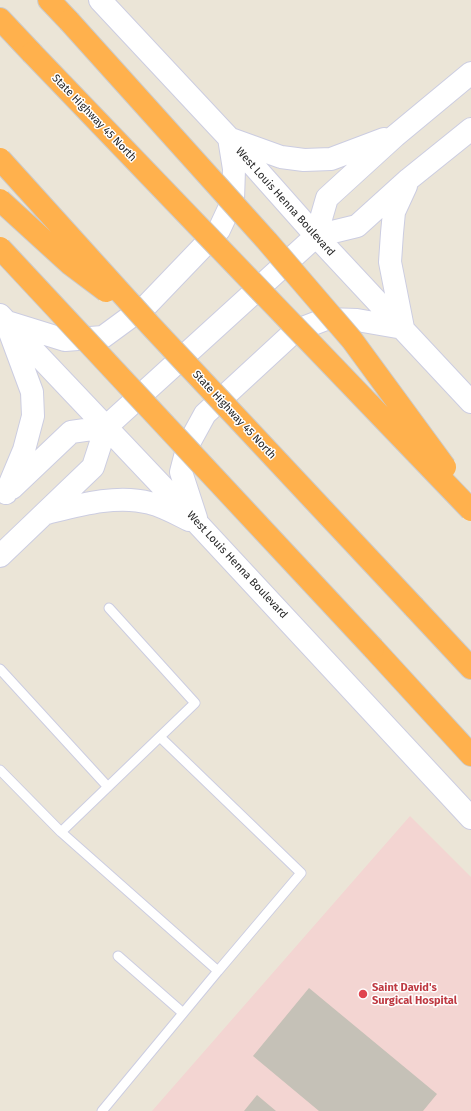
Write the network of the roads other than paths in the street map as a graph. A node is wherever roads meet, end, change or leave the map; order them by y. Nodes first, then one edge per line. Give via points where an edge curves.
1 (49, 0) edge
2 (100, 0) edge
3 (0, 19) edge
4 (471, 73) edge
5 (471, 129) edge
6 (395, 136) junction
7 (229, 138) junction
8 (0, 159) edge
9 (409, 179) junction
10 (0, 200) edge
11 (316, 236) junction
12 (0, 248) edge
13 (3, 318) edge
14 (150, 325) junction
15 (403, 328) junction
16 (471, 402) edge
17 (106, 427) junction
18 (3, 496) edge
19 (471, 502) edge
20 (471, 510) edge
21 (46, 514) junction
22 (198, 524) junction
23 (0, 556) edge
24 (109, 608) dead end
25 (471, 668) edge
26 (0, 669) edge
27 (160, 737) junction
28 (471, 755) edge
29 (0, 770) edge
30 (108, 787) junction
31 (471, 818) edge
32 (62, 832) junction
33 (118, 956) dead end
34 (218, 971) junction
35 (183, 1013) junction
36 (102, 1111) edge

1 - 19 highway, bridge via 352,340
2 - 7 main road, West Louis Henna Boulevard
3 - 20 highway, State Highway 45 North, bridge
4 - 6 main road
5 - 9 main road
6 - 7 main road via 331,159 304,160 281,157
6 - 11 main road via 327,198
7 - 11 main road, West Louis Henna Boulevard
7 - 13 main road via 234,169 233,200 219,230 148,304 103,337 65,340
8 - 14 highway, State Highway 45 North, bridge
9 - 11 main road via 357,226
9 - 15 main road via 394,212 390,262
10 - 14 highway, bridge via 70,264
11 - 15 main road, West Louis Henna Boulevard
11 - 17 main road
12 - 28 highway, bridge
13 - 17 main road, West Louis Henna Boulevard
13 - 18 main road via 32,392 33,416 24,450
14 - 25 highway, State Highway 45 North, bridge
15 - 16 main road, West Louis Henna Boulevard
15 - 22 main road via 357,320 326,319 295,332 205,414 188,445 181,472
17 - 18 main road via 71,432
17 - 21 main road via 93,467
17 - 22 main road, West Louis Henna Boulevard
21 - 22 main road via 99,501 122,500 150,503
21 - 23 main road
22 - 31 main road, West Louis Henna Boulevard
24 - 27 lane via 195,703
26 - 30 lane
27 - 30 lane
27 - 34 lane via 301,873
29 - 32 lane
30 - 32 lane
32 - 34 lane
33 - 35 lane
34 - 35 lane
35 - 36 lane

